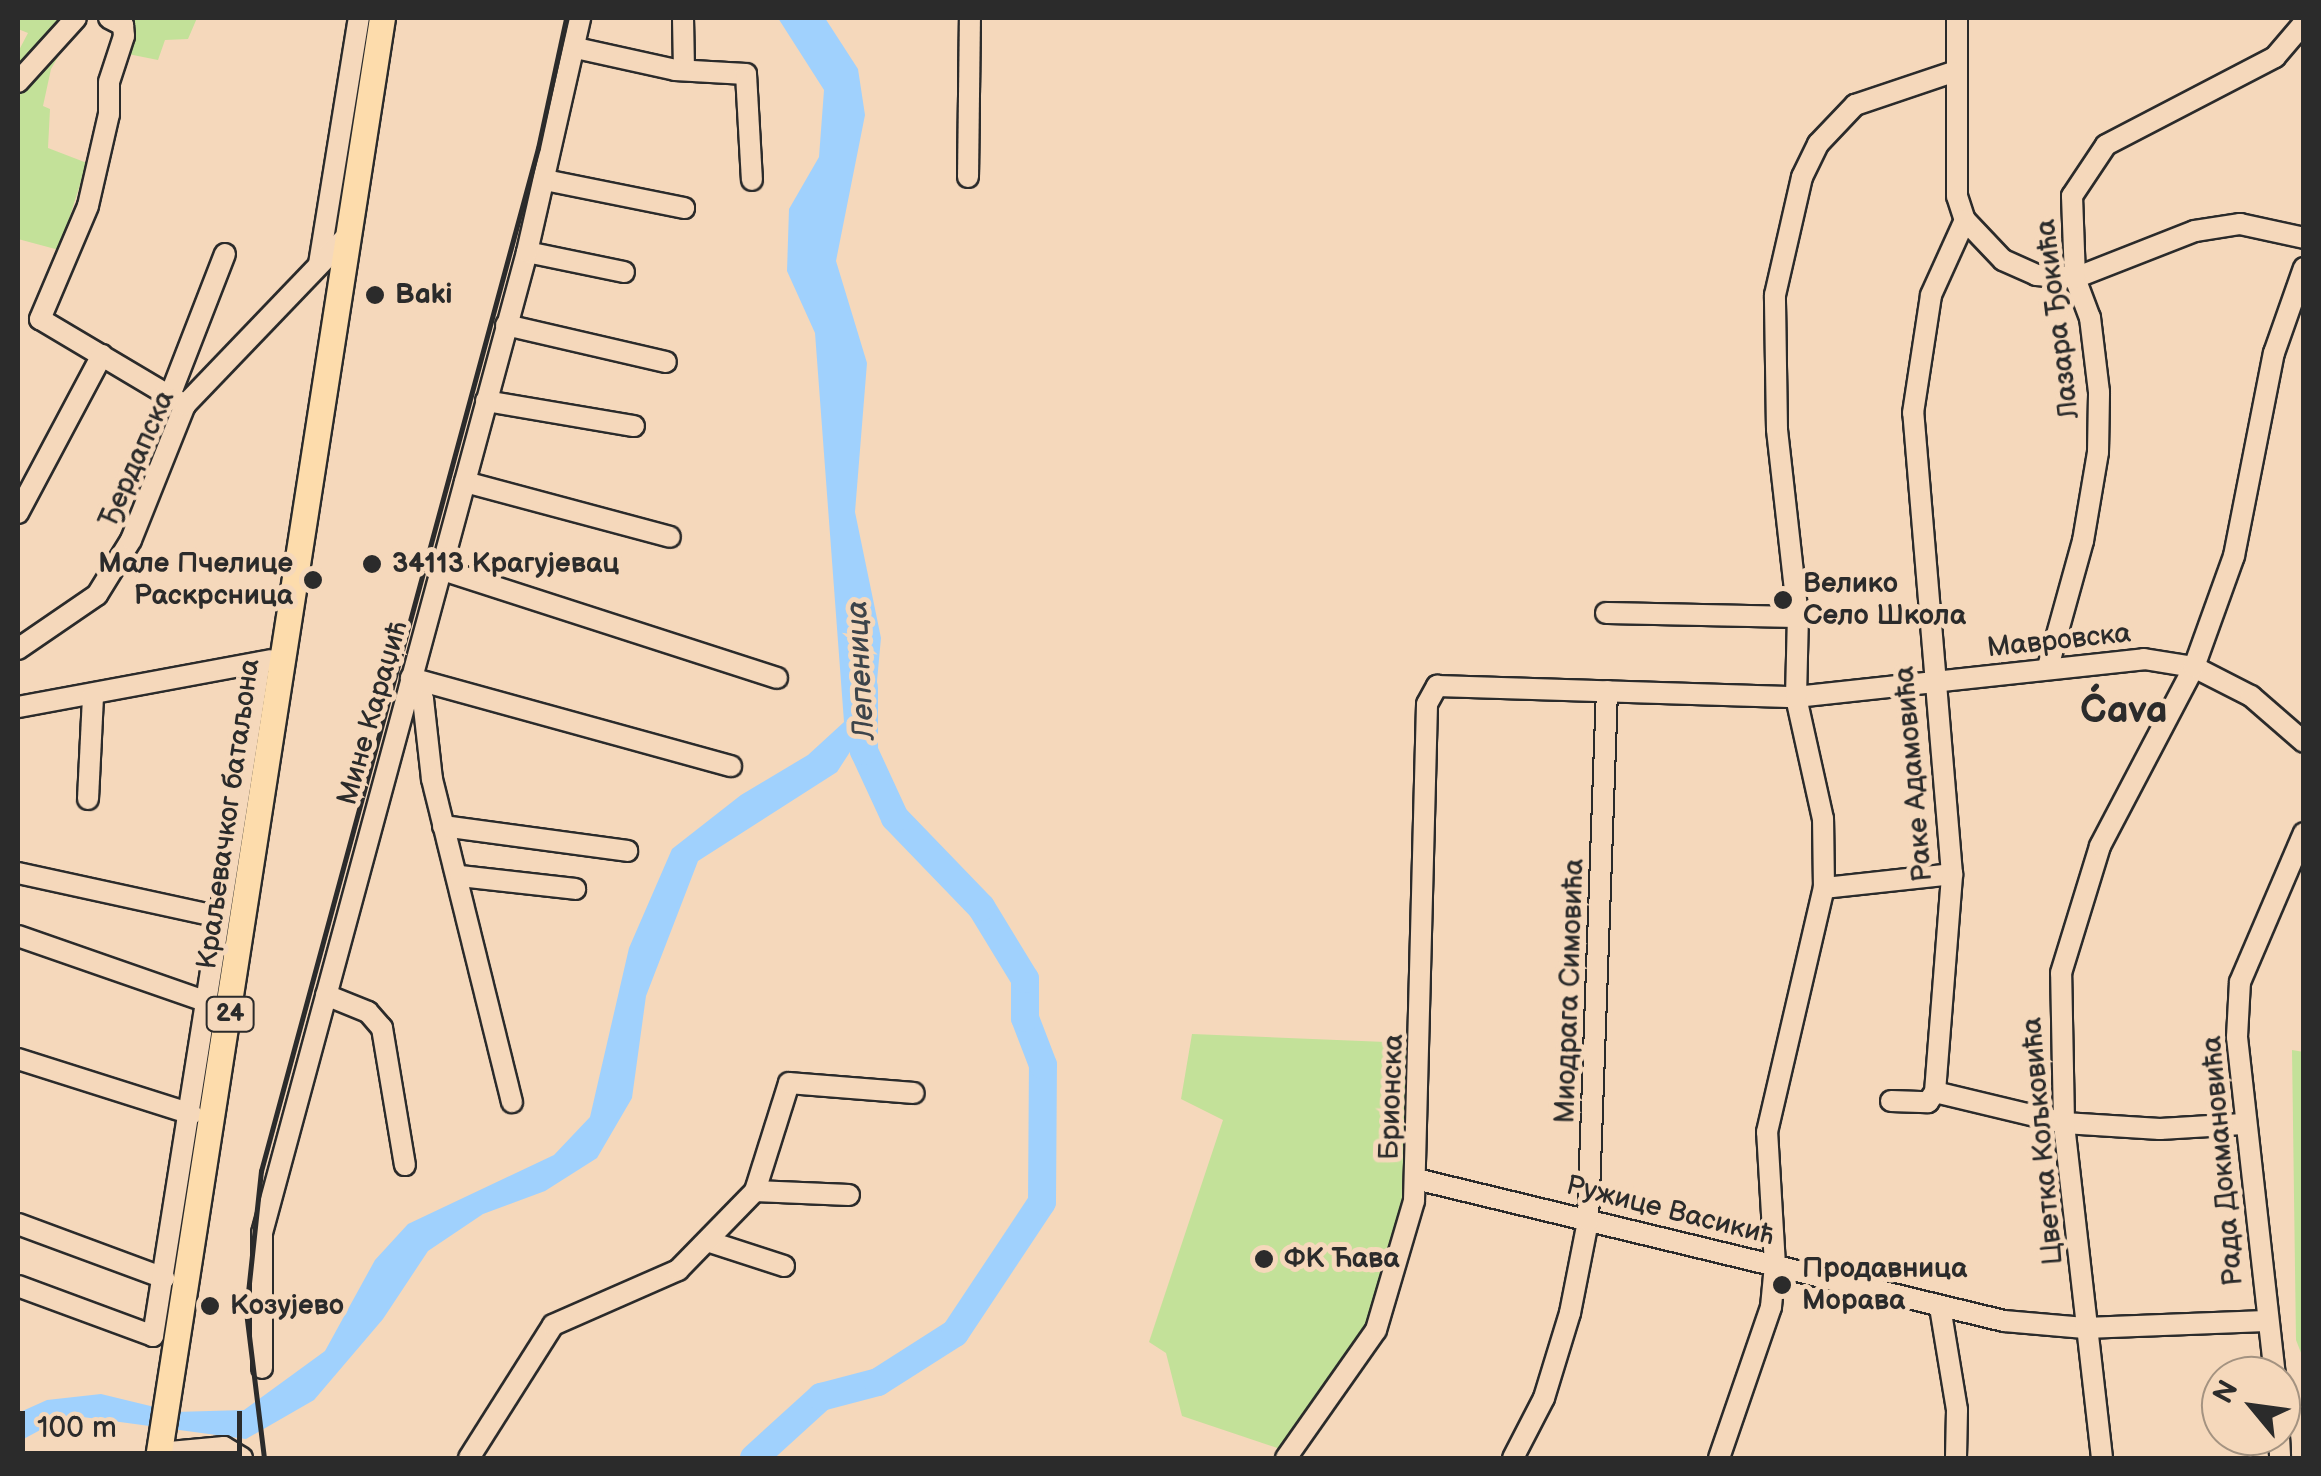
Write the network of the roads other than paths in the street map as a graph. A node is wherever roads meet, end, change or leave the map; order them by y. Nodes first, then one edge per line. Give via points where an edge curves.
1 (76, 18) edge
2 (109, 18) edge
3 (359, 18) edge
4 (382, 18) edge
5 (580, 18) edge
6 (683, 18) edge
7 (970, 18) edge
8 (1957, 18) edge
9 (2304, 22) edge
10 (576, 48) junction
11 (684, 68) junction
12 (1953, 72) junction
13 (18, 82) edge
14 (968, 176) dead end
15 (545, 180) junction
16 (752, 180) dead end
17 (684, 208) dead end
18 (1965, 220) junction
19 (2304, 238) edge
20 (344, 240) junction
21 (528, 252) junction
22 (225, 254) dead end
23 (318, 264) junction
24 (2304, 268) edge
25 (624, 272) dead end
26 (2075, 278) junction
27 (506, 325) junction
28 (102, 355) junction
29 (666, 362) dead end
30 (178, 399) junction
31 (486, 402) junction
32 (634, 426) dead end
33 (464, 482) junction
34 (18, 513) edge
35 (670, 537) dead end
36 (442, 570) junction
37 (1606, 614) dead end
38 (1798, 618) junction
39 (18, 649) edge
40 (271, 660) junction
41 (2048, 667) junction
42 (2194, 668) junction
43 (411, 678) junction
44 (777, 678) dead end
45 (1934, 686) junction
46 (1606, 692) junction
47 (93, 695) junction
48 (1796, 698) junction
49 (1427, 704) joint
50 (18, 707) edge
51 (2304, 742) edge
52 (730, 766) dead end
53 (88, 799) dead end
54 (443, 826) junction
55 (2304, 833) edge
56 (626, 851) dead end
57 (18, 873) edge
58 (1952, 874) junction
59 (460, 876) junction
60 (1824, 888) junction
61 (574, 890) dead end
62 (219, 918) junction
63 (18, 936) edge
64 (326, 995) junction
65 (208, 1002) junction
66 (18, 1059) edge
67 (1935, 1092) junction
68 (914, 1093) dead end
69 (1892, 1101) dead end
70 (512, 1102) dead end
71 (191, 1114) junction
72 (2064, 1122) junction
73 (2243, 1124) junction
74 (405, 1165) dead end
75 (1416, 1179) junction
76 (756, 1191) junction
77 (849, 1195) dead end
78 (1588, 1221) junction
79 (18, 1224) edge
80 (707, 1241) junction
81 (1775, 1265) junction
82 (784, 1266) dead end
83 (164, 1278) junction
84 (18, 1286) edge
85 (1940, 1308) junction
86 (2266, 1321) junction
87 (2085, 1328) junction
88 (2272, 1356) edge
89 (262, 1368) dead end
90 (160, 1453) edge
91 (242, 1458) edge
92 (469, 1458) edge
93 (1286, 1458) edge
94 (1513, 1458) edge
95 (1719, 1458) edge
96 (1956, 1458) edge
97 (2102, 1458) edge

1 - 13 street
2 - 28 street via 123,25 124,36 109,82 109,114 88,206 40,319
3 - 23 street
4 - 20 main road, Краљевачког батаљона / 24
5 - 10 street, Мине Караџић
6 - 11 street
7 - 14 street
8 - 12 street
9 - 26 street, Лазара Ђокића via 2275,56 2106,145 2072,196
10 - 11 street
10 - 15 street, Мине Караџић
11 - 16 street via 746,74
12 - 18 street via 1957,196
12 - 38 street via 1855,105 1818,144 1802,176 1774,295 1772,350
15 - 17 street
15 - 21 street, Мине Караџић
18 - 26 street via 2003,260 2036,274
18 - 45 street, Раке Адамовића via 1931,295 1913,413
19 - 26 street via 2240,224 2195,231
20 - 23 street, Ђердапска
20 - 40 main road, Краљевачког батаљона / 24
21 - 25 street
21 - 27 street, Мине Караџић
22 - 30 street
23 - 30 street, Ђердапска
24 - 42 street, Цветка Кољковића via 2274,353 2234,556
26 - 41 street, Лазара Ђокића via 2090,318 2098,452
27 - 29 street
27 - 31 street, Мине Караџић
28 - 30 street
28 - 34 street
30 - 39 street, Ђердапска via 131,540 106,582 72,615
31 - 32 street
31 - 33 street, Мине Караџић
33 - 35 street
33 - 36 street, Мине Караџић
36 - 43 street, Мине Караџић
36 - 44 street
37 - 38 street
38 - 48 street
40 - 47 street
40 - 62 street
40 - 90 main road, Краљевачког батаљона / 24
41 - 42 street, Мавровска via 2144,658
41 - 45 street, Мавровска
42 - 51 street, Мавровска via 2251,696
42 - 72 street, Цветка Кољковића via 2100,846 2070,929 2058,1016
43 - 52 street
43 - 54 street via 423,699
43 - 64 street, Мине Караџић
45 - 48 street, Мавровска
45 - 58 street, Раке Адамовића
46 - 48 street, Мавровска
46 - 49 street, Мавровска via 1437,686
46 - 78 street, Миодрага Симовића
47 - 50 street
47 - 53 street
48 - 60 street via 1822,820
49 - 75 street, Брионска
54 - 56 street
54 - 59 street
55 - 73 street, Рада Докмановића via 2240,982
57 - 62 street
58 - 60 street
58 - 67 street, Раке Адамовића
59 - 61 street
59 - 70 street
60 - 81 street via 1767,1132
62 - 65 street
63 - 65 street
64 - 74 street via 368,1012 382,1028
64 - 89 street, Мине Караџић via 262,1233
65 - 71 street
66 - 71 street
67 - 69 street via 1928,1102
67 - 72 street
68 - 76 street via 789,1083
71 - 83 street
72 - 73 street via 2160,1129
72 - 87 street, Цветка Кољковића
73 - 86 street, Рада Докмановића
75 - 78 street, Ружице Васикић
75 - 93 street, Брионска via 1376,1330
76 - 77 street
76 - 80 street
78 - 81 street, Ружице Васикић
78 - 94 street, Миодрага Симовића via 1544,1398
79 - 83 street
80 - 82 street
80 - 92 street via 678,1270 635,1294 553,1325
81 - 85 street, Ружице Васикић
81 - 95 street via 1760,1349
83 - 84 street via 153,1336
85 - 87 street, Ружице Васикић
85 - 96 street via 1957,1410
86 - 87 street, Ружице Васикић
86 - 88 street, Рада Докмановића
87 - 97 street, Цветка Кољковића
90 - 91 street via 224,1447

